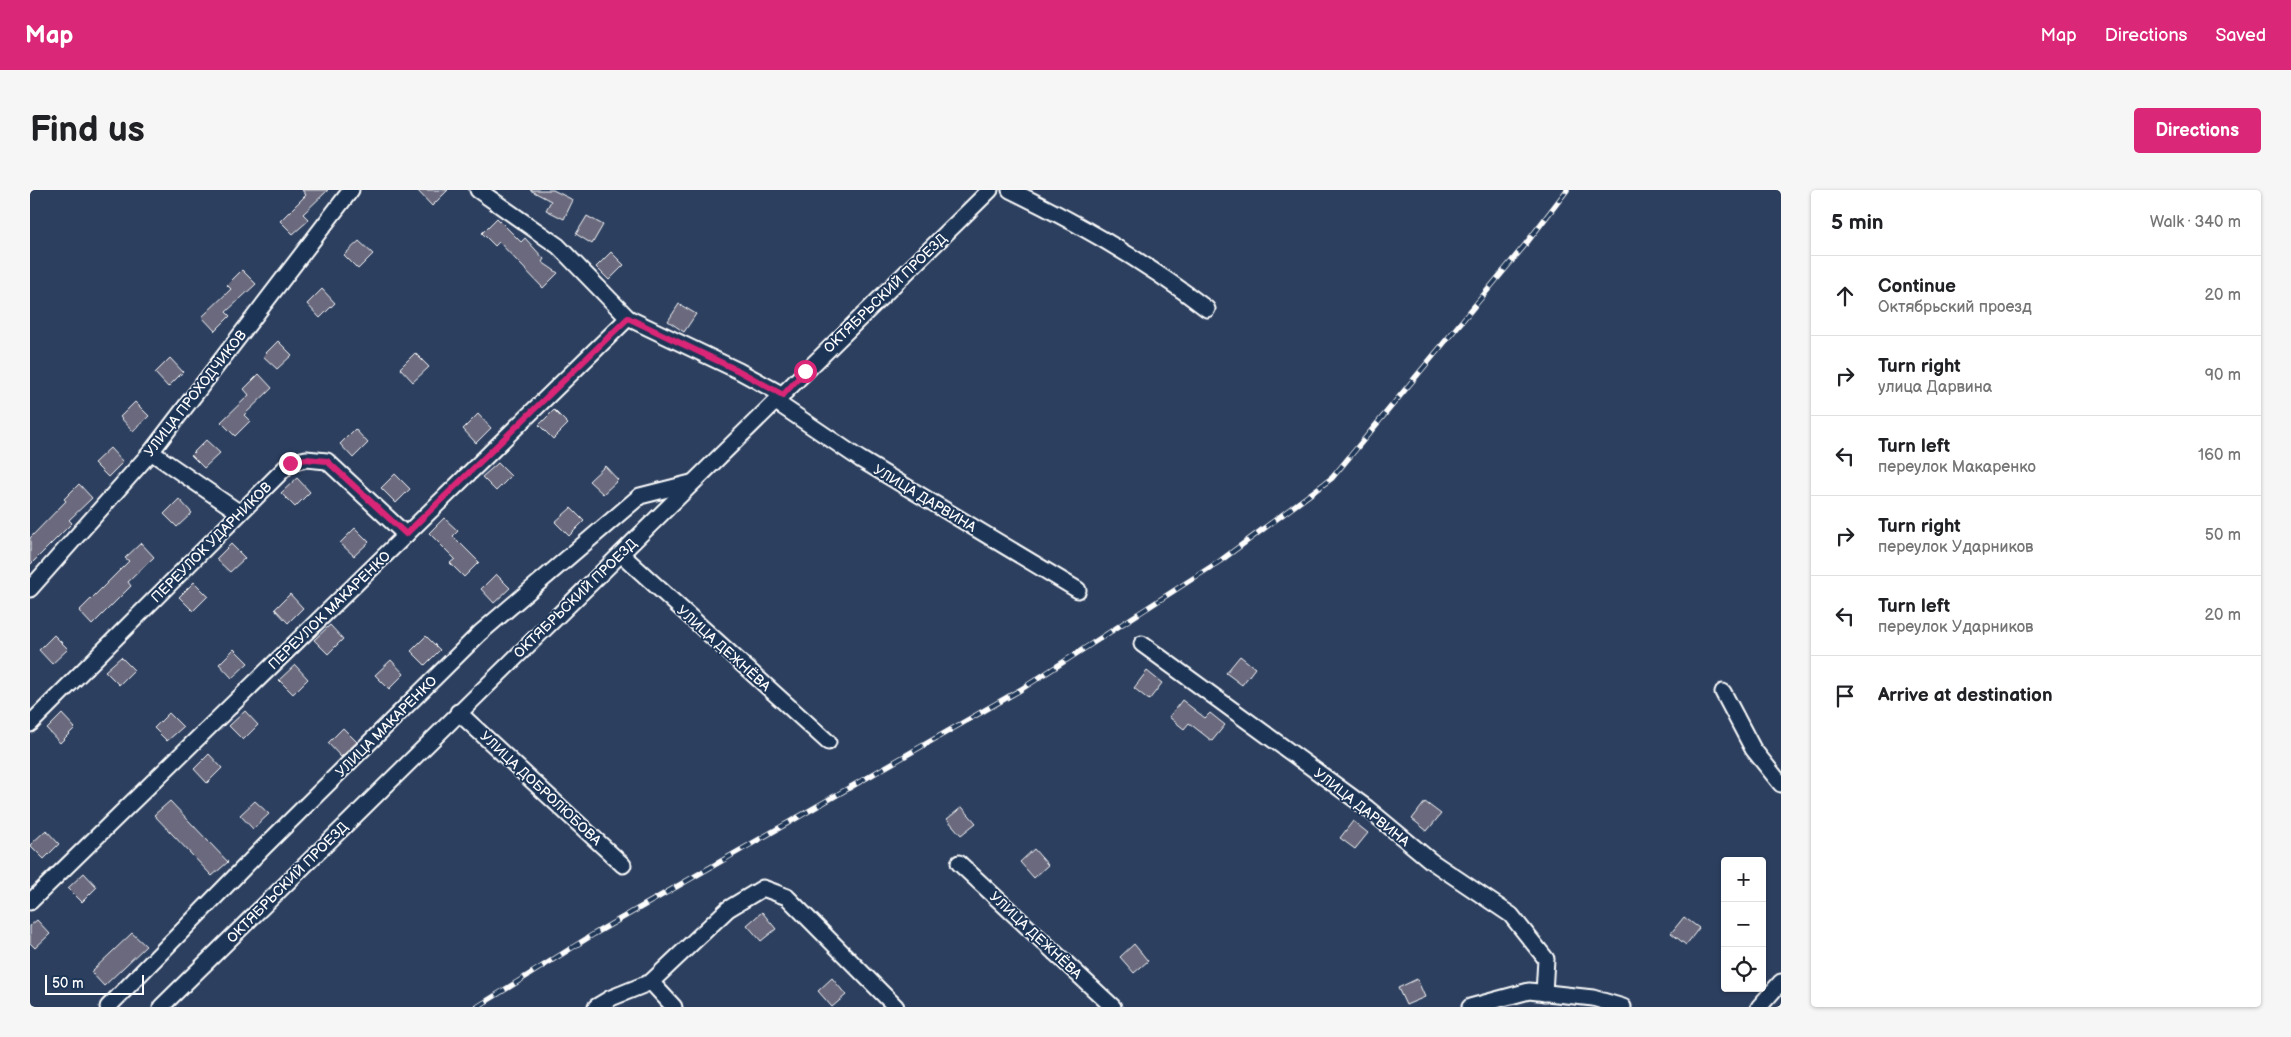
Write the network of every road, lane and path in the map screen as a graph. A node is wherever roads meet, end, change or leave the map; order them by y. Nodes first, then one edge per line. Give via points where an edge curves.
1 (351, 190) edge
2 (478, 190) edge
3 (990, 190) edge
4 (1010, 190) edge
5 (1207, 309) dead end
6 (628, 318) junction
7 (780, 399) junction
8 (151, 452) junction
9 (692, 483) junction
10 (240, 513) junction
11 (406, 534) junction
12 (621, 554) junction
13 (30, 589) edge
14 (1078, 590) dead end
15 (1142, 644) dead end
16 (1723, 692) dead end
17 (458, 712) junction
18 (30, 724) edge
19 (828, 742) dead end
20 (1781, 784) edge
21 (959, 863) dead end
22 (623, 865) dead end
23 (30, 902) edge
24 (650, 982) junction
25 (1781, 982) edge
26 (1544, 993) junction
27 (108, 1007) edge
28 (161, 1007) edge
29 (596, 1007) edge
30 (674, 1007) edge
31 (896, 1007) edge
32 (1113, 1007) edge
33 (1470, 1007) edge
34 (1623, 1007) edge
35 (1759, 1007) edge

1 - 8 street, УЛИЦА ПРОХОДЧИКОВ
2 - 6 street, УЛИЦА ДАРВИНА via 558,246
3 - 7 street, ОКТЯБРЬСКИЙ ПРОЕЗД
4 - 5 street via 1124,250
6 - 7 street, УЛИЦА ДАРВИНА via 739,371
6 - 11 street, ПЕРЕУЛОК МАКАРЕНКО
7 - 9 street, ОКТЯБРЬСКИЙ ПРОЕЗД
7 - 14 street, УЛИЦА ДАРВИНА via 860,459
8 - 10 street
8 - 13 street, УЛИЦА ПРОХОДЧИКОВ
9 - 12 street, ОКТЯБРЬСКИЙ ПРОЕЗД
9 - 27 street, УЛИЦА МАКАРЕНКО via 640,496 480,633
10 - 11 street, ПЕРЕУЛОК УДАРНИКОВ via 290,463 306,459 327,461
10 - 18 street, ПЕРЕУЛОК УДАРНИКОВ
11 - 23 street, ПЕРЕУЛОК МАКАРЕНКО
12 - 17 street, ОКТЯБРЬСКИЙ ПРОЕЗД
12 - 19 street, УЛИЦА ДЕЖНЁВА
15 - 26 street, УЛИЦА ДАРВИНА via 1367,808 1431,861 1511,915 1546,959
16 - 20 street via 1753,749
17 - 22 street, УЛИЦА ДОБРОЛЮБОВА
17 - 28 street, ОКТЯБРЬСКИЙ ПРОЕЗД
21 - 32 street, УЛИЦА ДЕЖНЁВА
24 - 29 street
24 - 30 street
24 - 31 street via 728,909 764,888 787,897
25 - 35 street
26 - 33 street via 1529,991
26 - 34 street via 1593,998

